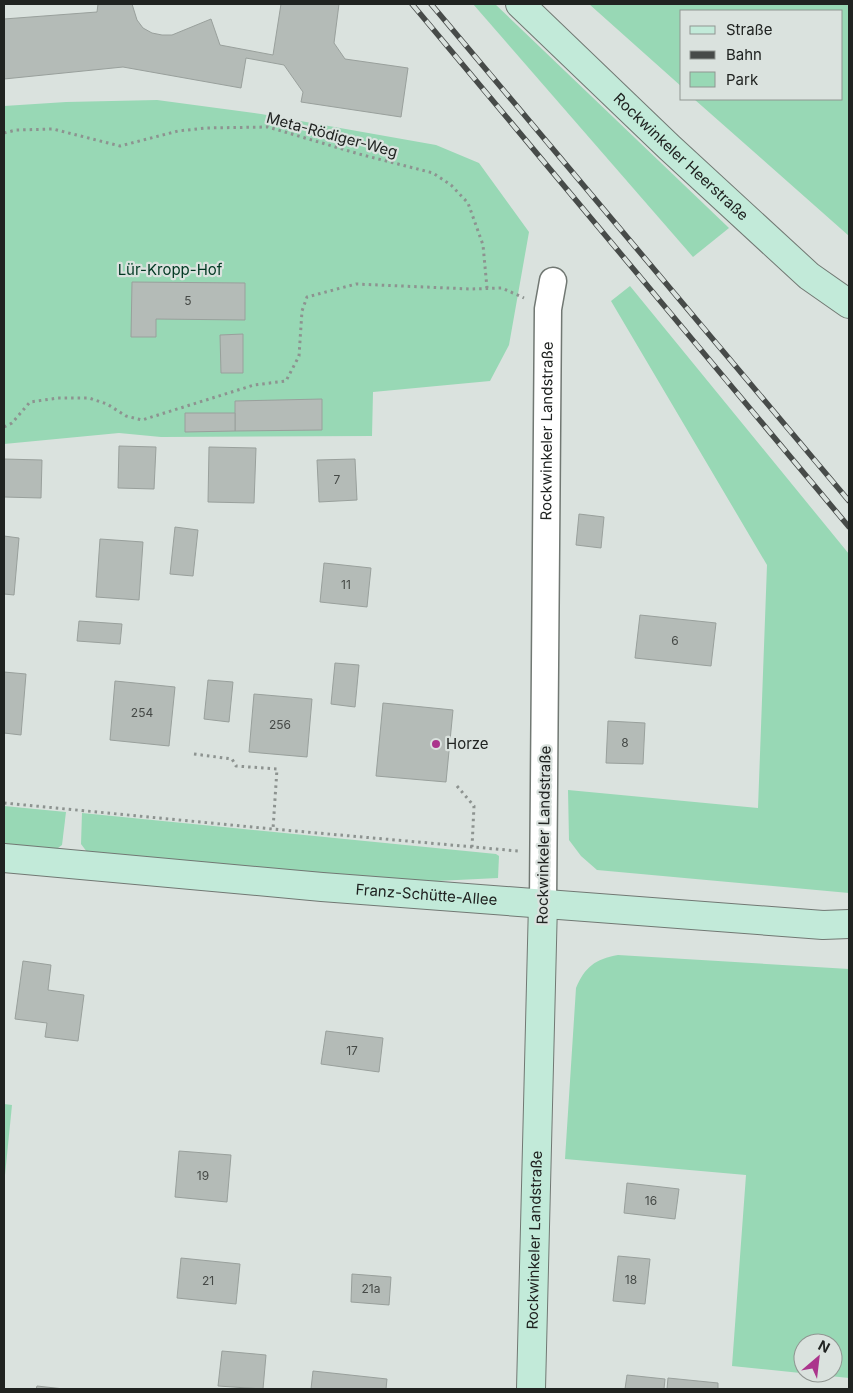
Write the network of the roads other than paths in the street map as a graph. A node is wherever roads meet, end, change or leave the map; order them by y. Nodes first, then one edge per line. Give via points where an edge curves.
1 (520, 4) edge
2 (552, 281) dead end
3 (849, 304) edge
4 (4, 858) edge
5 (543, 903) junction
6 (849, 924) edge
7 (530, 1389) edge

1 - 3 main road, Rockwinkeler Heerstraße via 809,276
2 - 5 street, Rockwinkeler Landstraße via 548,309
4 - 5 main road, Franz-Schütte-Allee
5 - 6 main road, Franz-Schütte-Allee via 823,925
5 - 7 main road, Rockwinkeler Landstraße

